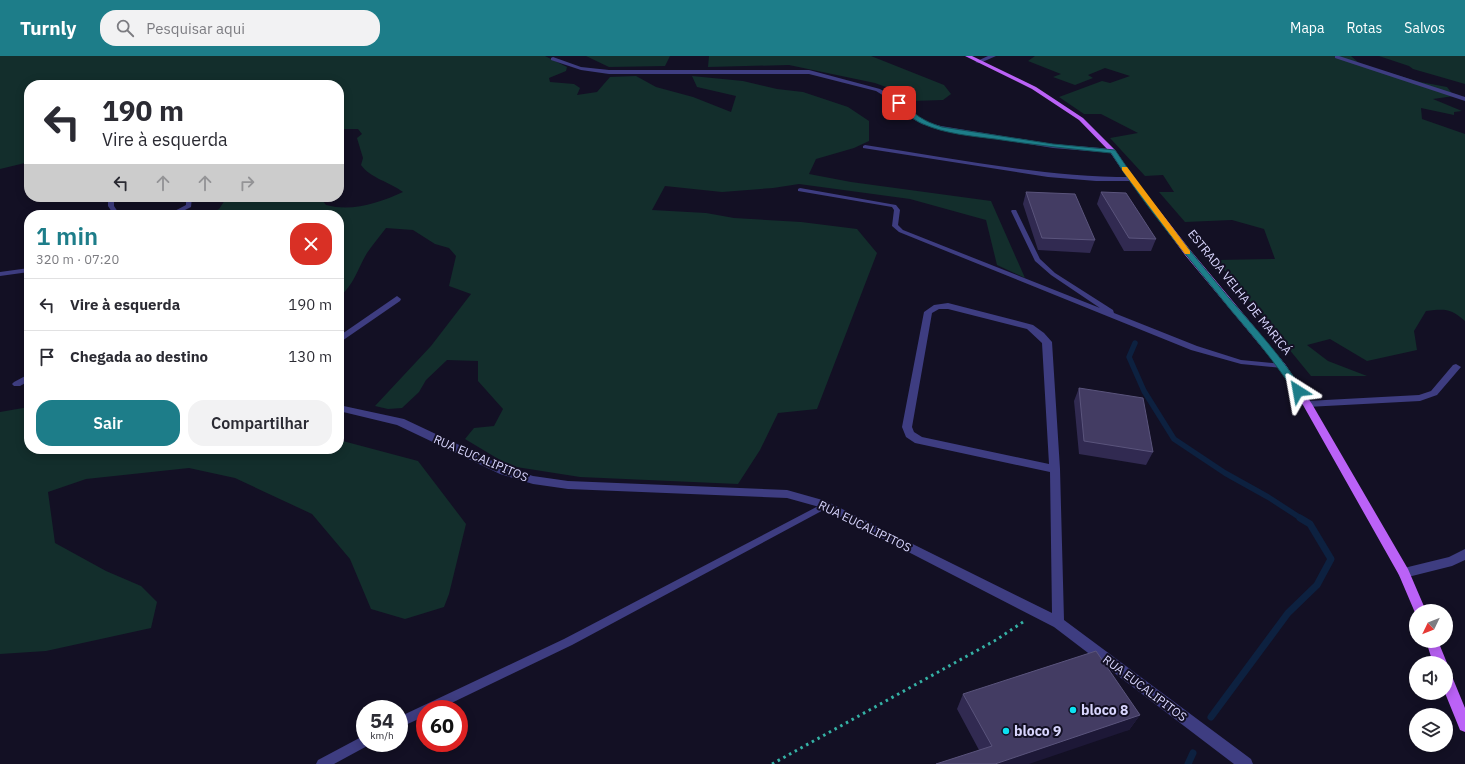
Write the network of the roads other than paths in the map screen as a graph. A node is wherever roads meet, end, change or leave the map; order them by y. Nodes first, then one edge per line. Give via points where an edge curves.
1 (968, 56) edge
2 (993, 56) edge
3 (1337, 58) dead end
4 (553, 59) dead end
5 (978, 62) junction
6 (1465, 99) edge
7 (865, 148) dead end
8 (1113, 151) junction
9 (1131, 179) junction
10 (800, 190) dead end
11 (189, 202) edge
12 (181, 210) edge
13 (1014, 211) dead end
14 (24, 271) edge
15 (0, 274) edge
16 (397, 299) dead end
17 (1123, 320) junction
18 (344, 336) edge
19 (1282, 366) junction
20 (1456, 366) dead end
21 (24, 380) edge
22 (17, 384) dead end
23 (1307, 404) junction
24 (344, 409) edge
25 (1055, 469) junction
26 (826, 505) junction
27 (1465, 554) edge
28 (1404, 573) junction
29 (1417, 604) edge
30 (1058, 623) junction
31 (1453, 696) edge
32 (447, 700) edge
33 (1465, 726) edge
34 (356, 746) edge
35 (322, 764) edge
36 (1246, 764) edge

1 - 5 main road, ESTRADA VELHA DE MARICÁ
2 - 5 street
3 - 6 street
4 - 8 street via 574,68 603,72 809,72 878,90 899,103 914,117 940,128 1053,146
5 - 8 main road, ESTRADA VELHA DE MARICÁ via 1034,88 1081,119
7 - 9 street via 1048,175
8 - 9 main road, ESTRADA VELHA DE MARICÁ
9 - 19 main road, ESTRADA VELHA DE MARICÁ via 1188,253
10 - 17 lane via 894,206 897,210 895,226 901,230
11 - 12 lane via 189,206
13 - 17 lane via 1037,260 1053,274
14 - 15 street
16 - 18 street
17 - 19 lane via 1194,348 1241,362
19 - 23 main road, ESTRADA VELHA DE MARICÁ
20 - 23 street via 1434,393 1420,398
21 - 22 street
23 - 28 main road, ESTRADA VELHA DE MARICÁ
24 - 26 street, RUA EUCALIPITOS via 400,422 504,471 533,480 568,485 787,494
25 - 25 street via 919,440 910,434 907,427 928,312 937,307 948,306 1030,327 1047,342
25 - 30 street
26 - 30 street, RUA EUCALIPITOS
26 - 32 lane via 568,642
27 - 28 street via 1452,561
28 - 29 main road, ESTRADA VELHA DE MARICÁ
30 - 36 street, RUA EUCALIPITOS
31 - 33 main road
34 - 35 lane

